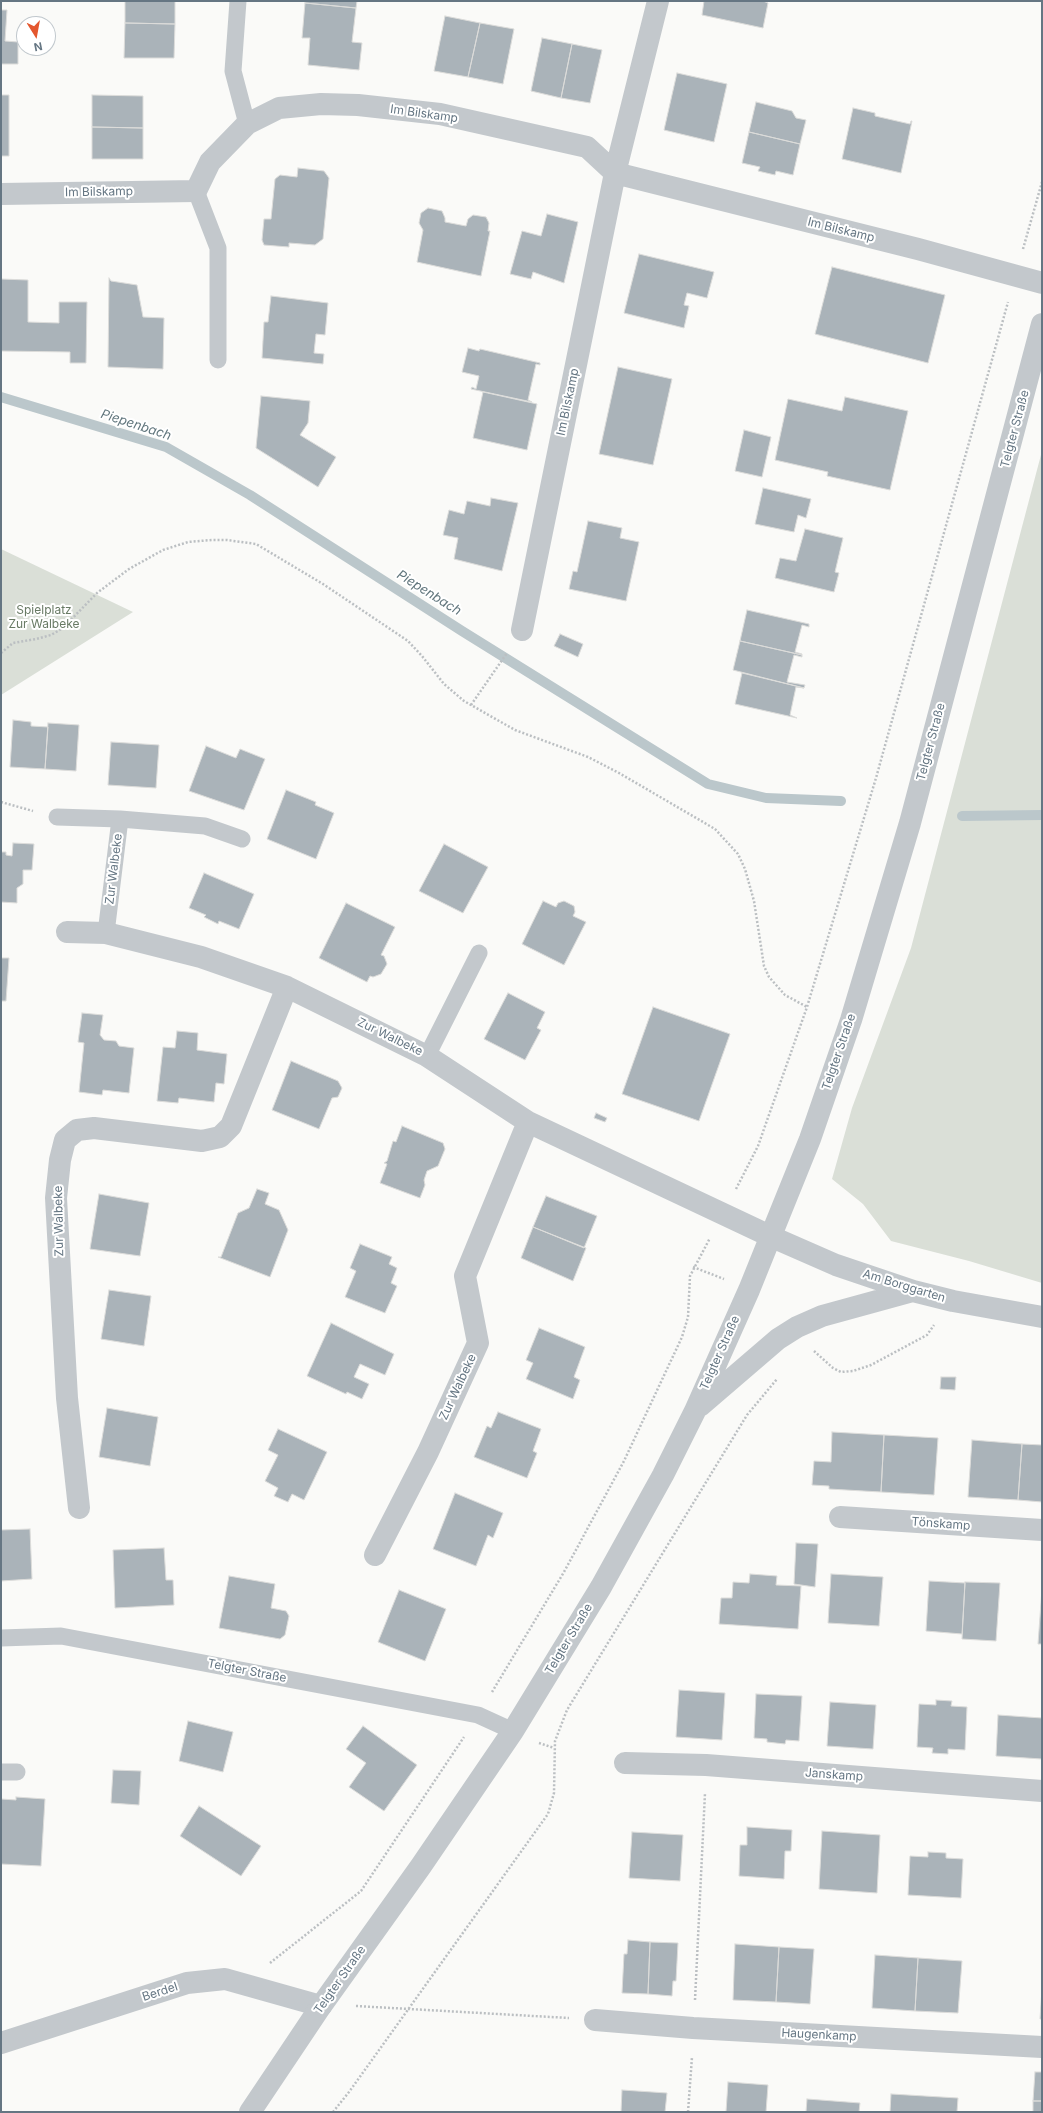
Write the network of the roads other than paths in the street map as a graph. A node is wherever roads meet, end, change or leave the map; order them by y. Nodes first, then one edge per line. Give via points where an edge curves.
1 (238, 1) edge
2 (658, 1) edge
3 (247, 124) junction
4 (615, 173) junction
5 (196, 191) junction
6 (1, 194) edge
7 (1042, 283) edge
8 (1042, 324) edge
9 (218, 360) dead end
10 (522, 630) road end
11 (57, 817) road end
12 (120, 819) junction
13 (242, 839) dead end
14 (67, 932) dead end
15 (106, 933) junction
16 (479, 953) dead end
17 (287, 987) junction
18 (428, 1056) junction
19 (528, 1122) junction
20 (772, 1237) junction
21 (913, 1291) junction
22 (1042, 1317) edge
23 (695, 1411) junction
24 (79, 1508) dead end
25 (840, 1517) dead end
26 (1042, 1530) edge
27 (375, 1555) dead end
28 (1, 1638) edge
29 (513, 1731) junction
30 (625, 1763) dead end
31 (1042, 1791) edge
32 (322, 2006) junction
33 (595, 2020) road end
34 (1, 2043) edge
35 (1042, 2047) edge
36 (250, 2112) edge

1 - 3 lane via 233,71
2 - 4 street, Im Bilskamp
3 - 4 street, Im Bilskamp via 279,108 321,104 440,114 587,147
3 - 5 street, Im Bilskamp via 210,162
4 - 7 street, Im Bilskamp
4 - 10 street, Im Bilskamp
5 - 6 street, Im Bilskamp
5 - 9 lane via 218,248
8 - 20 street, Telgter Straße via 910,823 851,1020 810,1139
11 - 12 lane, Zur Walbeke
12 - 13 lane via 205,826
12 - 15 lane, Zur Walbeke
14 - 15 street, Zur Walbeke
15 - 17 street, Zur Walbeke via 201,957
16 - 18 lane, Zur Walbeke
17 - 18 street, Zur Walbeke
17 - 24 street, Zur Walbeke via 232,1126 220,1137 202,1141 112,1129 84,1128 65,1140 56,1198 67,1398
18 - 19 street, Zur Walbeke
19 - 20 street, Zur Walbeke
19 - 27 street, Zur Walbeke via 465,1276 478,1343 428,1452
20 - 21 street, Am Borggarten via 836,1265
20 - 23 street, Telgter Straße
21 - 22 street, Am Borggarten
21 - 23 street via 822,1316 797,1327 778,1339
23 - 29 street, Telgter Straße via 601,1587
25 - 26 street, Tönskamp
28 - 29 lane, Telgter Straße via 61,1636 478,1715
29 - 32 street, Telgter Straße
30 - 31 street, Janskamp via 706,1765
32 - 34 street, Berdel via 225,1979 187,1983
32 - 36 street, Telgter Straße
33 - 35 street, Haugenkamp via 694,2028

